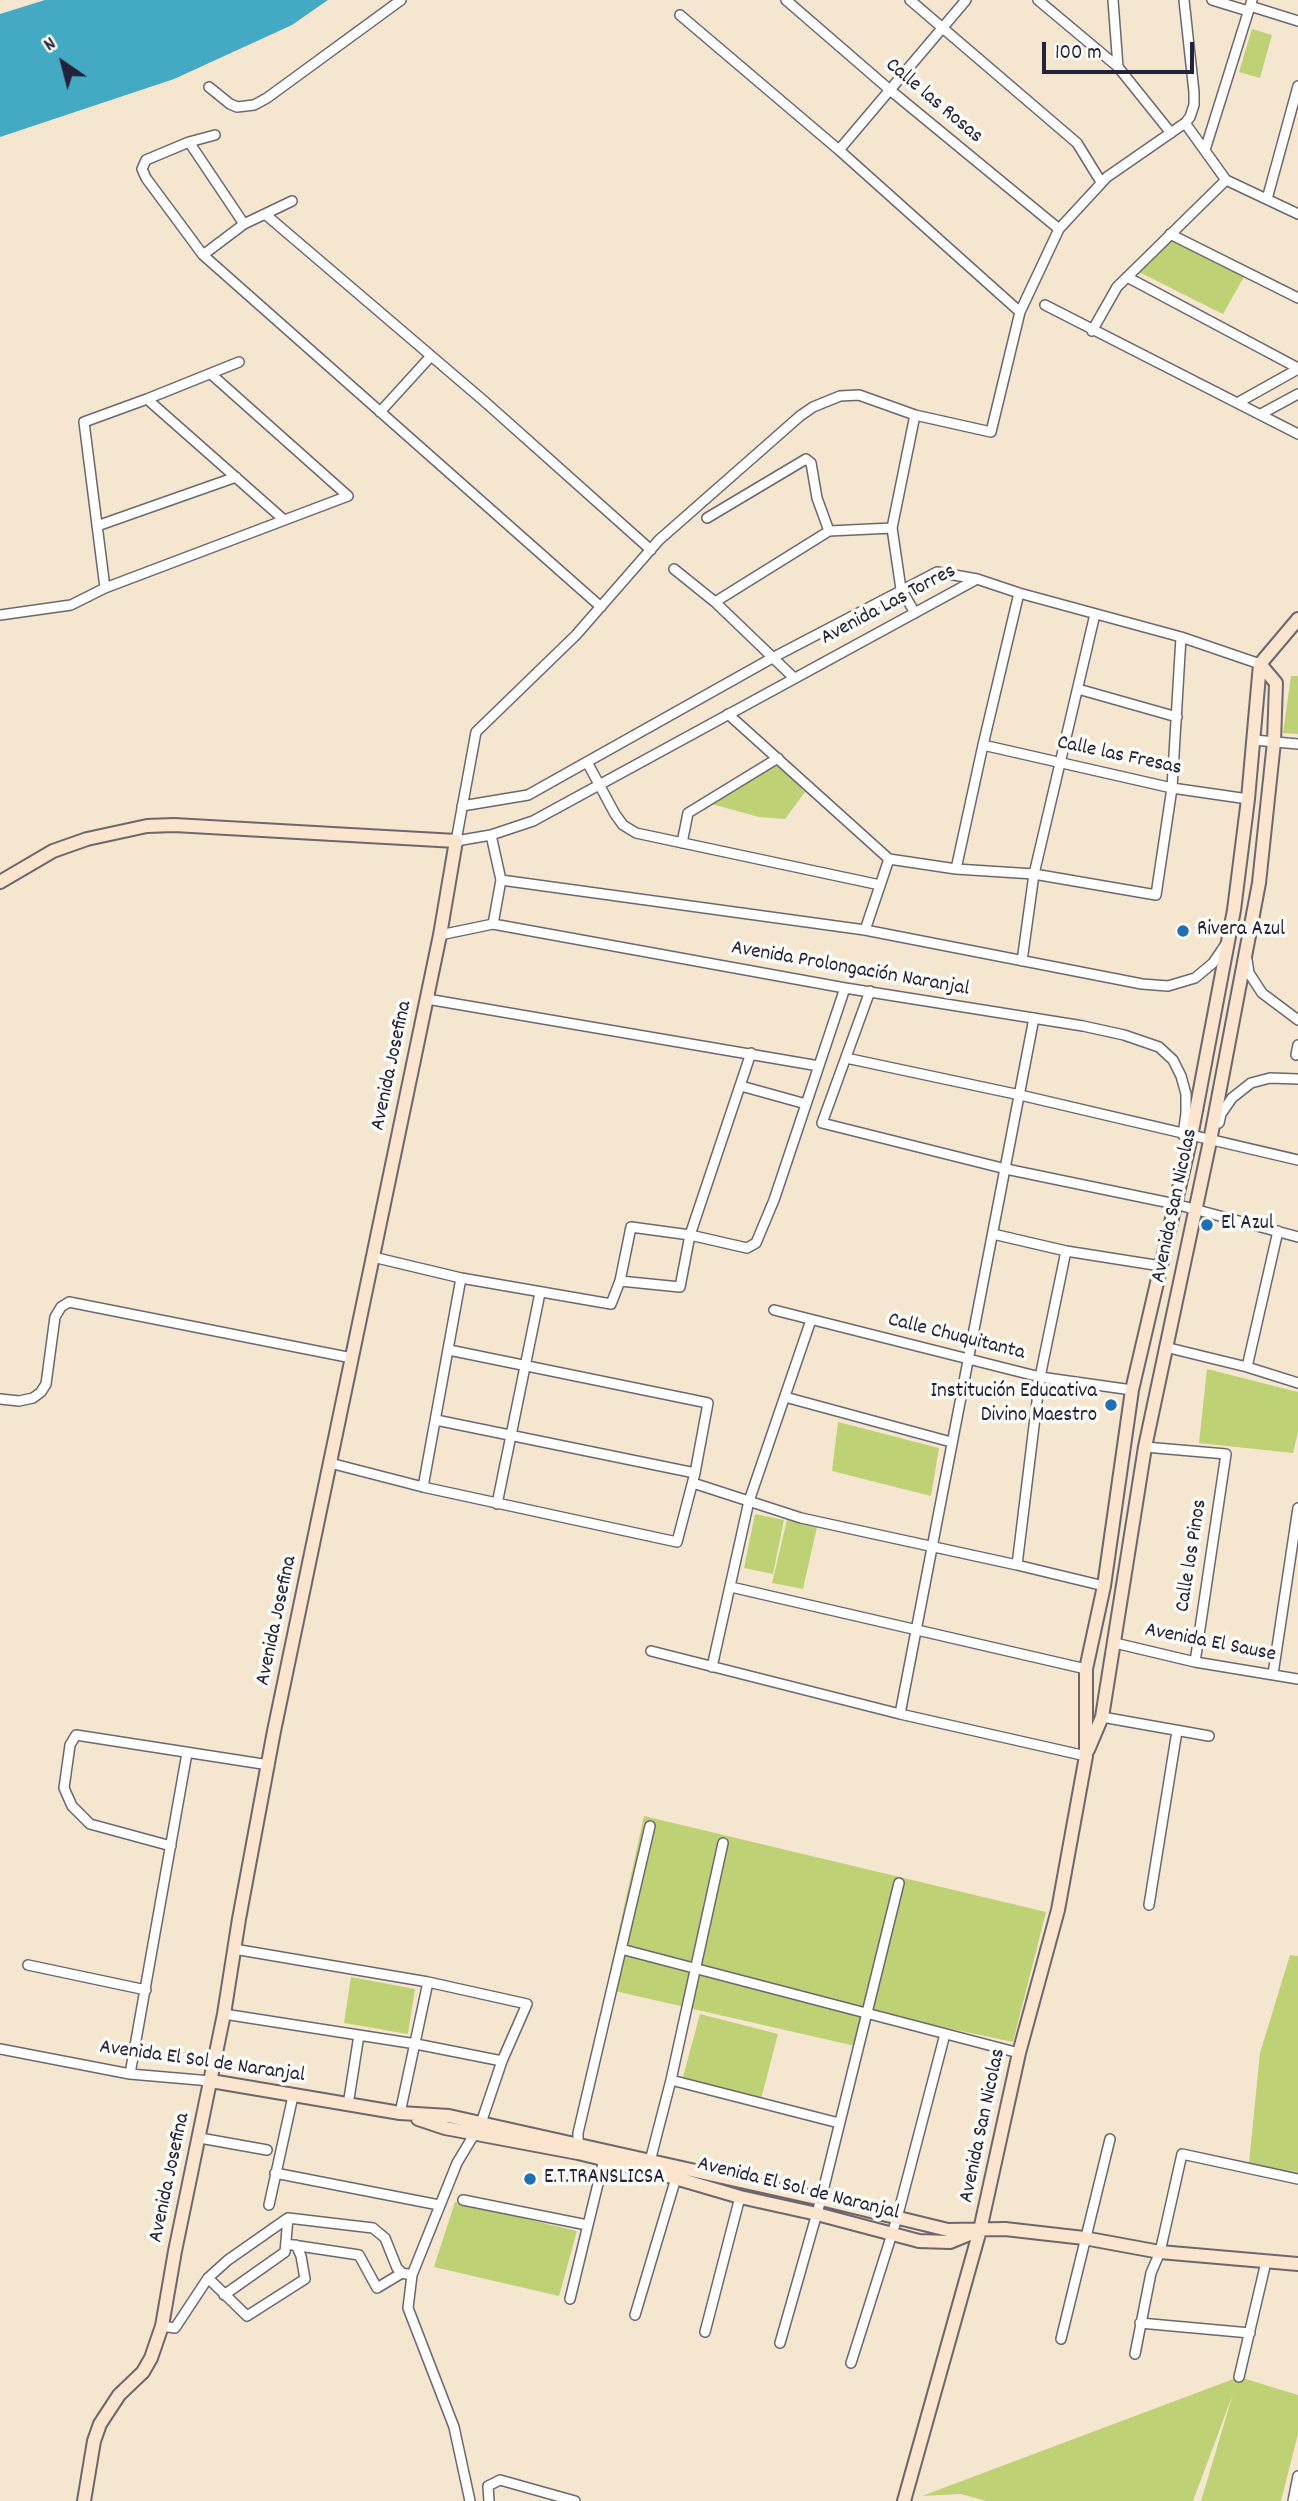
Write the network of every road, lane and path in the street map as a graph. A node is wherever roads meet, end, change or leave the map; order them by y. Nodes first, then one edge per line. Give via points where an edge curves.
1 (401, 0) edge
2 (786, 0) edge
3 (910, 0) edge
4 (966, 0) edge
5 (1038, 0) edge
6 (1113, 0) edge
7 (1184, 0) edge
8 (1212, 0) edge
9 (1250, 6) edge
10 (680, 15) dead end
11 (1298, 21) edge
12 (943, 28) junction
13 (1118, 67) junction
14 (1298, 86) edge
15 (209, 87) dead end
16 (890, 90) junction
17 (1188, 120) junction
18 (1171, 133) junction
19 (215, 135) dead end
20 (189, 142) junction
21 (839, 150) junction
22 (1205, 150) junction
23 (1226, 180) junction
24 (1101, 182) junction
25 (1266, 199) junction
26 (292, 201) dead end
27 (265, 214) junction
28 (1298, 214) edge
29 (244, 224) junction
30 (1059, 229) junction
31 (1170, 234) junction
32 (203, 255) junction
33 (1127, 277) junction
34 (1298, 298) edge
35 (1045, 305) dead end
36 (1020, 312) junction
37 (1092, 331) junction
38 (431, 356) junction
39 (239, 362) dead end
40 (1298, 369) edge
41 (211, 374) junction
42 (1298, 394) edge
43 (147, 399) junction
44 (1239, 402) junction
45 (380, 412) junction
46 (1261, 414) junction
47 (915, 415) junction
48 (1298, 434) edge
49 (236, 477) junction
50 (707, 518) dead end
51 (284, 519) junction
52 (97, 526) junction
53 (892, 528) junction
54 (829, 531) junction
55 (651, 550) junction
56 (674, 569) dead end
57 (977, 579) junction
58 (105, 588) junction
59 (901, 589) junction
60 (1020, 593) junction
61 (715, 602) junction
62 (601, 607) junction
63 (915, 613) junction
64 (1095, 614) junction
65 (0, 615) edge
66 (1298, 619) edge
67 (1181, 637) junction
68 (774, 657) junction
69 (1260, 664) junction
70 (793, 677) junction
71 (1078, 689) junction
72 (729, 714) junction
73 (1177, 717) junction
74 (1254, 740) junction
75 (1274, 742) junction
76 (1298, 744) edge
77 (983, 745) junction
78 (778, 758) junction
79 (587, 762) junction
80 (1062, 762) junction
81 (599, 785) junction
82 (1172, 788) junction
83 (1248, 799) junction
84 (462, 806) junction
85 (491, 835) junction
86 (456, 841) junction
87 (682, 842) junction
88 (889, 859) junction
89 (956, 869) junction
90 (1034, 874) junction
91 (501, 880) junction
92 (0, 882) edge
93 (880, 886) junction
94 (493, 923) junction
95 (865, 930) junction
96 (440, 936) junction
97 (1229, 940) junction
98 (1247, 950) junction
99 (1022, 961) junction
100 (845, 988) junction
101 (870, 991) junction
102 (427, 999) junction
103 (1034, 1018) junction
104 (1298, 1020) edge
105 (751, 1053) junction
106 (846, 1058) junction
107 (819, 1066) junction
108 (1298, 1079) edge
109 (741, 1086) junction
110 (1020, 1095) junction
111 (806, 1104) junction
112 (1187, 1136) junction
113 (1212, 1142) junction
114 (1298, 1160) edge
115 (1006, 1169) junction
116 (1175, 1204) junction
117 (1195, 1210) junction
118 (1278, 1231) junction
119 (993, 1234) junction
120 (690, 1235) junction
121 (1298, 1237) edge
122 (1066, 1251) junction
123 (373, 1257) junction
124 (1161, 1266) junction
125 (461, 1278) junction
126 (620, 1281) junction
127 (540, 1293) junction
128 (774, 1310) dead end
129 (811, 1320) junction
130 (1166, 1347) junction
131 (449, 1350) junction
132 (352, 1359) junction
133 (967, 1360) junction
134 (527, 1365) junction
135 (1247, 1367) junction
136 (1040, 1377) junction
137 (1298, 1383) edge
138 (1132, 1390) junction
139 (785, 1397) junction
140 (0, 1399) edge
141 (436, 1420) junction
142 (511, 1436) junction
143 (951, 1442) junction
144 (1146, 1447) junction
145 (330, 1463) junction
146 (694, 1478) junction
147 (423, 1487) junction
148 (749, 1501) junction
149 (497, 1504) junction
150 (1298, 1508) edge
151 (1297, 1520) edge
152 (931, 1547) junction
153 (1017, 1564) junction
154 (1104, 1586) junction
155 (731, 1587) junction
156 (915, 1629) junction
157 (1115, 1643) junction
158 (651, 1651) dead end
159 (1195, 1662) junction
160 (712, 1667) junction
161 (1086, 1669) junction
162 (1273, 1674) junction
163 (1298, 1679) edge
164 (900, 1714) junction
165 (1102, 1717) junction
166 (1177, 1731) junction
167 (1209, 1736) dead end
168 (187, 1753) junction
169 (1086, 1756) junction
170 (269, 1765) junction
171 (650, 1826) dead end
172 (723, 1843) dead end
173 (171, 1846) junction
174 (899, 1883) dead end
175 (1149, 1905) dead end
176 (234, 1949) junction
177 (621, 1949) junction
178 (28, 1965) dead end
179 (695, 1969) junction
180 (428, 1982) junction
181 (146, 1990) junction
182 (225, 2014) junction
183 (867, 2014) junction
184 (945, 2034) junction
185 (359, 2035) junction
186 (416, 2044) junction
187 (0, 2049) edge
188 (1019, 2053) junction
189 (502, 2061) junction
190 (130, 2074) junction
191 (671, 2080) junction
192 (211, 2081) junction
193 (293, 2096) junction
194 (348, 2105) junction
195 (400, 2113) junction
196 (839, 2123) junction
197 (478, 2128) junction
198 (200, 2138) junction
199 (1110, 2138) dead end
200 (578, 2149) junction
201 (267, 2150) dead end
202 (605, 2155) junction
203 (649, 2165) junction
204 (275, 2173) junction
205 (676, 2178) junction
206 (1298, 2179) edge
207 (740, 2197) junction
208 (821, 2199) junction
209 (463, 2200) dead end
210 (269, 2205) dead end
211 (439, 2205) junction
212 (817, 2214) junction
213 (288, 2218) junction
214 (897, 2218) junction
215 (587, 2225) junction
216 (980, 2230) junction
217 (893, 2234) junction
218 (1084, 2238) junction
219 (291, 2245) junction
220 (1160, 2252) junction
221 (1266, 2262) junction
222 (1298, 2264) edge
223 (407, 2274) junction
224 (208, 2278) junction
225 (224, 2295) junction
226 (570, 2299) dead end
227 (635, 2315) dead end
228 (1140, 2323) junction
229 (162, 2326) junction
230 (705, 2332) dead end
231 (1250, 2333) junction
232 (1061, 2339) dead end
233 (780, 2343) dead end
234 (1135, 2354) dead end
235 (851, 2363) dead end
236 (1240, 2377) dead end
237 (1298, 2476) edge
238 (85, 2501) edge
239 (470, 2501) edge
240 (489, 2501) edge
241 (575, 2501) edge
242 (904, 2501) edge
243 (1293, 2501) edge

1 - 15 street via 254,105 237,107
2 - 16 street, Calle las Rosas
3 - 12 street
4 - 12 street
5 - 13 street
6 - 13 street
7 - 17 street via 1194,92
8 - 9 street
9 - 11 street
9 - 22 street
10 - 21 street
12 - 16 street
12 - 24 street via 1077,143
13 - 18 street
14 - 25 street
16 - 21 street
16 - 30 street, Calle las Rosas
17 - 18 street
17 - 22 street
18 - 24 street
19 - 20 street
20 - 29 street
20 - 32 street via 146,160 142,169
21 - 36 street
22 - 23 street
23 - 25 street
23 - 31 street
24 - 30 street
25 - 28 street
26 - 27 street
27 - 29 street
27 - 38 street
29 - 32 street
30 - 36 street
31 - 33 street
31 - 34 street
32 - 45 street
33 - 37 street
33 - 40 street
35 - 37 street
36 - 47 street via 991,432
37 - 44 street
38 - 45 street
38 - 55 street
39 - 41 street
40 - 44 street
41 - 43 street
41 - 51 street via 348,496
42 - 46 street
43 - 49 street
43 - 52 street via 84,422
44 - 46 street
45 - 62 street
46 - 48 street
47 - 53 street
47 - 55 street via 859,394 839,396 813,407
49 - 51 street
49 - 52 street
50 - 54 street via 806,459 811,463
51 - 58 street
52 - 58 street
53 - 54 street
53 - 59 street
54 - 61 street
55 - 62 street
56 - 61 street
57 - 59 street, Avenida Las Torres via 937,572
57 - 60 street
57 - 63 street, Avenida Las Torres
58 - 65 street via 71,605
59 - 63 street
59 - 68 street, Avenida Las Torres
60 - 64 street
60 - 77 street
61 - 68 street
62 - 84 street, Avenida Josefina via 476,732
63 - 70 street, Avenida Las Torres
64 - 67 street
64 - 71 street
66 - 69 street
67 - 69 street
67 - 73 street
68 - 70 street
68 - 79 street, Avenida Las Torres
69 - 74 street, Avenida San Nicolas
69 - 75 street, Avenida San Nicolas via 1276,683
70 - 72 street, Avenida Las Torres
71 - 73 street
71 - 80 street
72 - 78 street
72 - 81 street, Avenida Las Torres
73 - 82 street
74 - 75 street
74 - 83 street, Avenida San Nicolas
75 - 76 street
75 - 98 street, Avenida San Nicolas
77 - 80 street, Calle las Fresas
77 - 89 street
78 - 87 street via 688,813
78 - 88 street
79 - 81 street
79 - 84 street, Avenida Las Torres via 528,795
80 - 82 street, Calle las Fresas
80 - 90 street
81 - 85 street, Avenida Las Torres via 533,821
81 - 87 street via 623,825 636,833
82 - 83 street, Calle las Fresas
82 - 90 street via 1156,895
83 - 97 street, Avenida San Nicolas
84 - 86 street, Avenida Josefina
85 - 86 street, Avenida Las Torres
85 - 91 street
86 - 92 street via 147,827 87,839 52,852
86 - 96 street, Avenida Josefina
87 - 93 street
88 - 89 street
88 - 93 street
89 - 90 street
90 - 99 street
91 - 94 street
91 - 95 street, Avenida Prolongación Naranjal
93 - 95 street
94 - 96 street, Avenida Prolongación Naranjal
94 - 100 street, Avenida Prolongación Naranjal
95 - 99 street, Avenida Prolongación Naranjal
96 - 102 street, Avenida Josefina
97 - 99 street, Avenida Prolongación Naranjal via 1195,978 1168,986
97 - 112 street, Avenida San Nicolas
98 - 104 street via 1249,973 1262,993
98 - 113 street, Avenida San Nicolas
100 - 101 street, Avenida Prolongación Naranjal
100 - 107 street
101 - 103 street, Avenida Prolongación Naranjal
101 - 106 street
102 - 105 street
102 - 123 street, Avenida Josefina
103 - 110 street
103 - 112 street, Avenida Prolongación Naranjal via 1125,1035 1159,1047 1181,1076
105 - 107 street
105 - 109 street
106 - 110 street
106 - 115 street via 822,1123
107 - 111 street
108 - 113 street via 1251,1083 1221,1114
109 - 111 street
109 - 120 street
110 - 112 street
110 - 115 street
111 - 120 street via 756,1243 747,1248
112 - 113 street
112 - 116 street, Avenida San Nicolas
113 - 114 street
113 - 117 street, Avenida San Nicolas
115 - 116 street
115 - 119 street
116 - 117 street
116 - 124 street, Avenida San Nicolas
117 - 118 street
117 - 130 street, Avenida San Nicolas
118 - 121 street
118 - 135 street
119 - 122 street
119 - 133 street
120 - 126 street via 680,1287
120 - 126 street via 631,1227
122 - 124 street
122 - 136 street
123 - 125 street
123 - 132 street, Avenida Josefina
124 - 138 street, Avenida San Nicolas
125 - 127 street
125 - 131 street
126 - 127 street via 608,1305
127 - 134 street
128 - 129 street, Calle Chuquitanta
129 - 133 street, Calle Chuquitanta
129 - 139 street
130 - 135 street
130 - 144 street, Avenida San Nicolas
131 - 134 street
131 - 141 street
132 - 140 street via 69,1302 55,1317 41,1392 19,1402
132 - 145 street, Avenida Josefina
133 - 136 street, Calle Chuquitanta
133 - 143 street
134 - 142 street
134 - 146 street via 708,1402
135 - 137 street
136 - 138 street, Calle Chuquitanta
136 - 153 street
138 - 154 street, Avenida San Nicolas
139 - 143 street
139 - 148 street
141 - 142 street
141 - 147 street
142 - 146 street
142 - 149 street
143 - 152 street
144 - 157 street, Avenida San Nicolas
144 - 159 street, Calle los Pinos via 1226,1454
145 - 147 street
145 - 170 street, Avenida Josefina
146 - 148 street
146 - 149 street via 677,1542
147 - 149 street
148 - 152 street via 801,1518
148 - 155 street
150 - 151 street
151 - 162 street
152 - 153 street
152 - 156 street
153 - 154 street
154 - 161 street, Avenida San Nicolas
155 - 156 street
155 - 160 street
156 - 161 street
156 - 164 street
157 - 159 street, Avenida El Sause
157 - 165 street, Avenida San Nicolas
158 - 160 street
159 - 162 street, Avenida El Sause
160 - 164 street
161 - 169 street, Avenida San Nicolas
162 - 163 street, Avenida El Sause
164 - 169 street
165 - 166 street
165 - 169 street, Avenida San Nicolas
166 - 167 street
166 - 175 street
168 - 170 street
168 - 173 street
168 - 173 street via 76,1735 70,1745 65,1788 82,1817 90,1825
169 - 188 street, Avenida San Nicolas via 1058,1910
170 - 176 street, Avenida Josefina
171 - 177 street
172 - 179 street
173 - 181 street
174 - 183 street
176 - 180 street
176 - 182 street, Avenida Josefina
177 - 179 street
177 - 200 street
178 - 181 street
179 - 183 street
179 - 191 street
180 - 186 street
180 - 189 street via 527,2004
181 - 190 street
182 - 185 street
182 - 192 street, Avenida Josefina
183 - 184 street
183 - 196 street
184 - 188 street
184 - 214 street
185 - 186 street
185 - 194 street
186 - 189 street
186 - 195 street
187 - 190 street, Avenida El Sol de Naranjal
188 - 216 street, Avenida San Nicolas
189 - 197 street
190 - 192 street, Avenida El Sol de Naranjal
191 - 196 street
191 - 203 street
192 - 193 street, Avenida El Sol de Naranjal
192 - 198 street, Avenida Josefina
193 - 194 street, Avenida El Sol de Naranjal
193 - 204 street
194 - 195 street, Avenida El Sol de Naranjal
195 - 197 street, Avenida El Sol de Naranjal via 449,2116
196 - 208 street
197 - 200 street, Avenida El Sol de Naranjal
197 - 211 street
198 - 201 street
198 - 229 street, Avenida Josefina
199 - 218 street
200 - 202 street, Avenida El Sol de Naranjal
202 - 203 street, Avenida El Sol de Naranjal
202 - 215 street
203 - 205 street, Avenida El Sol de Naranjal
203 - 208 street, Avenida El Sol de Naranjal
204 - 210 street
204 - 211 street
205 - 207 street, Avenida El Sol de Naranjal
205 - 227 street
206 - 220 street via 1182,2154
207 - 212 street, Avenida El Sol de Naranjal
207 - 230 street
208 - 212 street
208 - 214 street, Avenida El Sol de Naranjal
209 - 215 street
211 - 223 street
212 - 217 street, Avenida El Sol de Naranjal
212 - 233 street
213 - 219 street
213 - 223 street via 373,2228 385,2238 397,2268
213 - 224 street
214 - 216 street, Avenida El Sol de Naranjal via 948,2231
214 - 217 street
215 - 226 street
216 - 217 street, Avenida El Sol de Naranjal via 937,2243
216 - 218 street, Avenida El Sol de Naranjal
216 - 242 street, Avenida San Nicolas
217 - 235 street
218 - 220 street, Avenida El Sol de Naranjal
218 - 232 street
219 - 223 street via 359,2255 377,2288
219 - 225 street
219 - 225 street via 302,2256 305,2279 247,2316
220 - 221 street, Avenida El Sol de Naranjal
220 - 228 street
221 - 222 street, Avenida El Sol de Naranjal
221 - 231 street
223 - 239 street via 408,2308 454,2427
224 - 225 street
224 - 229 street via 179,2324
228 - 231 street
228 - 234 street
229 - 238 street, Avenida Josefina via 143,2372 119,2395 100,2424
231 - 236 street
237 - 243 street
240 - 241 street via 488,2486 500,2480

